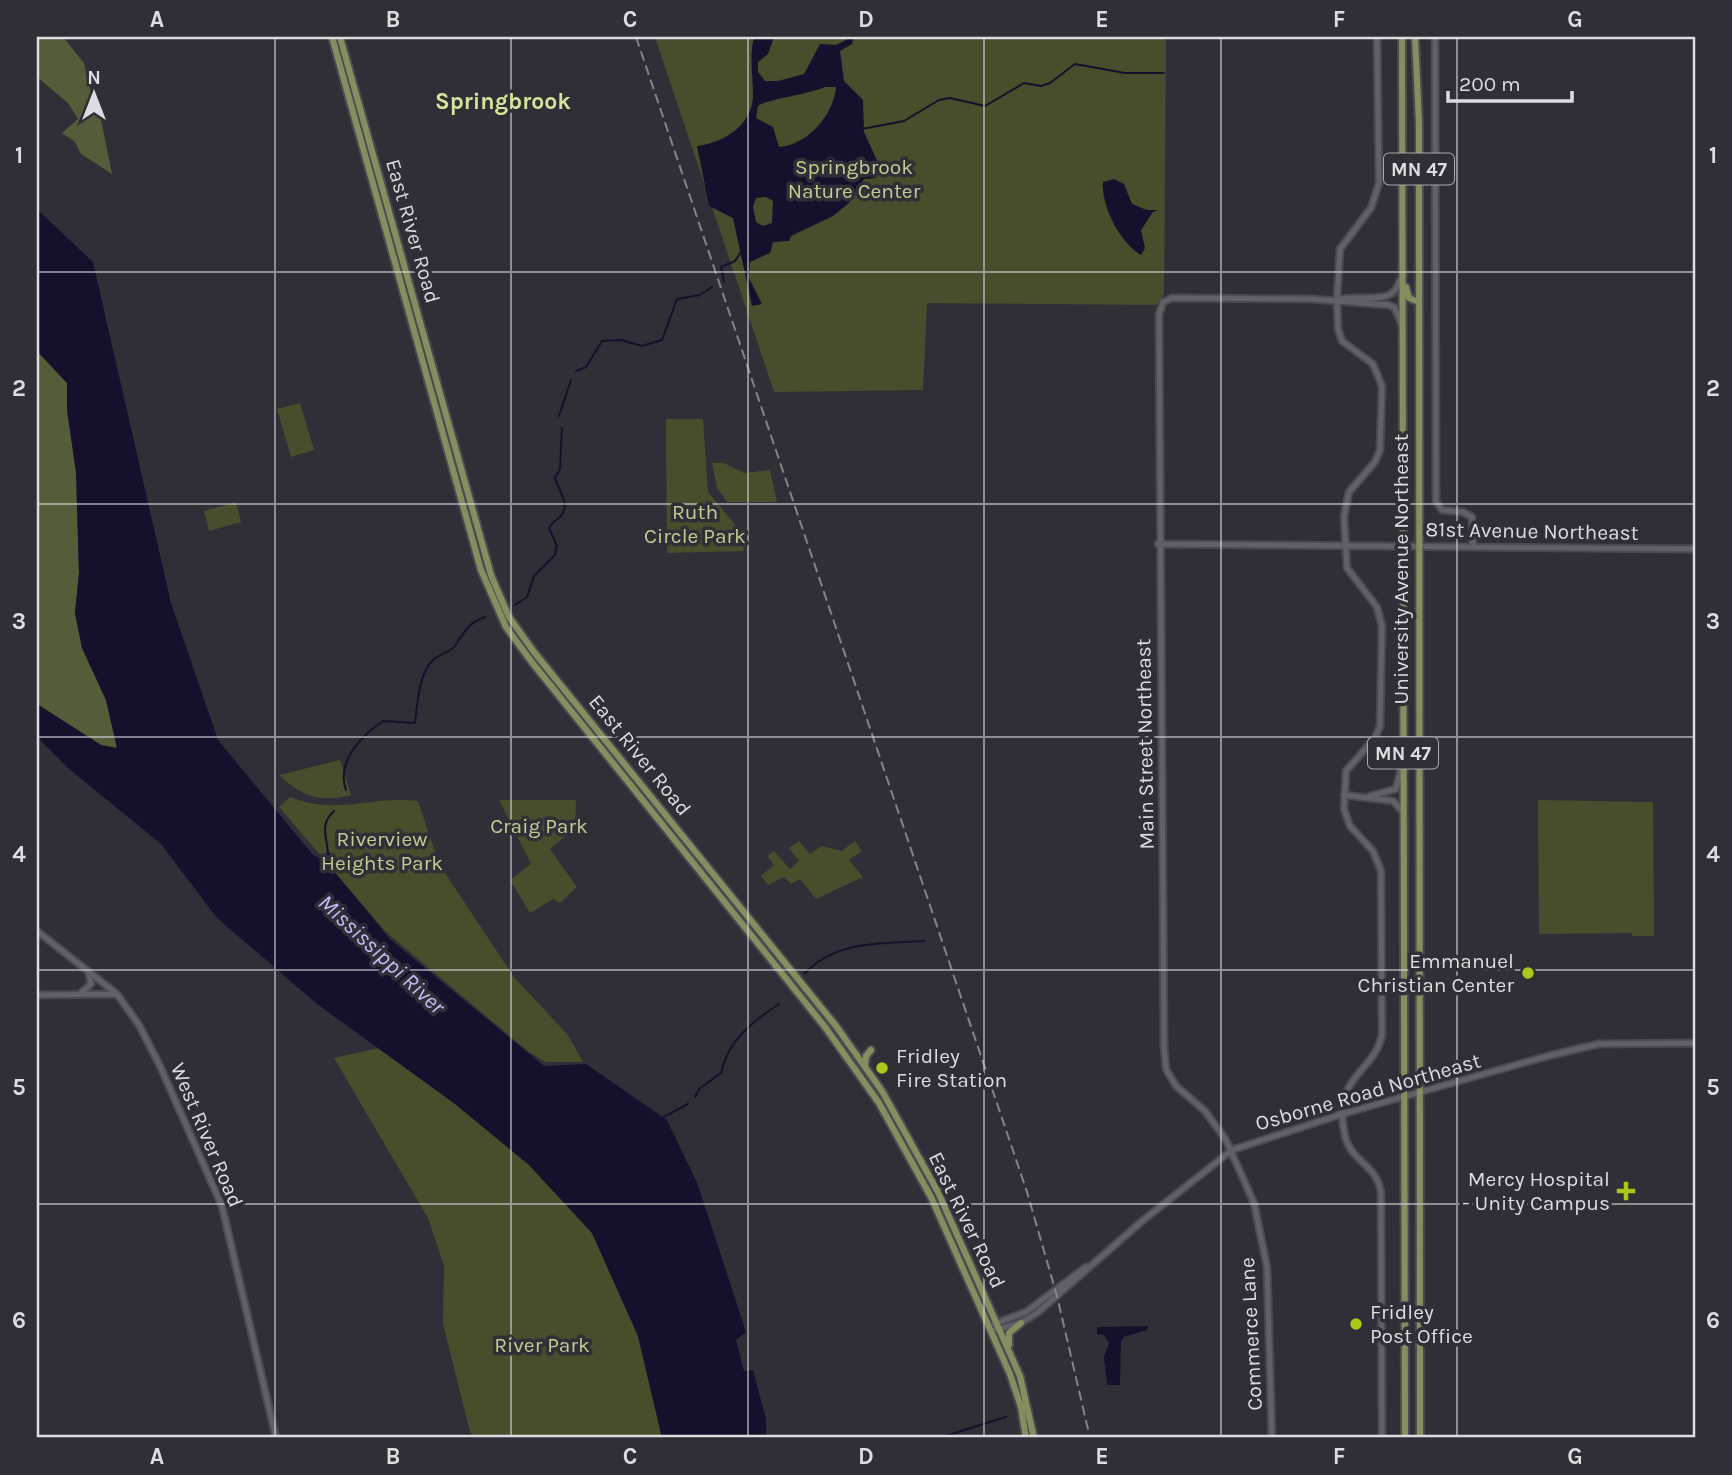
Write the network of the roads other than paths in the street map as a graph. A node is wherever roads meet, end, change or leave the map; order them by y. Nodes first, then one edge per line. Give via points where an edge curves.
1 (332, 37) edge
2 (341, 37) edge
3 (1377, 37) edge
4 (1402, 37) edge
5 (1415, 37) edge
6 (1435, 37) edge
7 (1403, 264) junction
8 (1337, 300) junction
9 (1435, 300) junction
10 (1419, 302) junction
11 (1403, 328) junction
12 (1158, 544) junction
13 (1345, 544) junction
14 (1402, 545) junction
15 (1418, 546) junction
16 (1473, 546) junction
17 (1695, 549) edge
18 (1403, 752) junction
19 (1344, 795) junction
20 (1370, 796) junction
21 (1403, 812) junction
22 (37, 931) edge
23 (86, 970) junction
24 (78, 994) junction
25 (117, 994) junction
26 (37, 995) edge
27 (1695, 1043) edge
28 (871, 1050) dead end
29 (866, 1068) junction
30 (1419, 1094) junction
31 (1403, 1099) junction
32 (1342, 1114) junction
33 (1232, 1150) junction
34 (1088, 1266) junction
35 (1021, 1323) junction
36 (998, 1327) junction
37 (990, 1328) junction
38 (1009, 1350) junction
39 (276, 1438) edge
40 (1026, 1438) edge
41 (1034, 1438) edge
42 (1272, 1438) edge
43 (1382, 1438) edge
44 (1405, 1438) edge
45 (1420, 1438) edge

1 - 37 main road, East River Road via 481,570 496,607 531,661 847,1056 931,1196
2 - 29 main road, East River Road via 502,604 534,652
3 - 8 street via 1379,183 1371,208 1340,249
4 - 7 main road, University Avenue Northeast / MN 47
5 - 10 main road, University Avenue Northeast / MN 47
6 - 9 street
7 - 8 street via 1399,284 1387,297
7 - 10 main road via 1407,295
7 - 11 main road, University Avenue Northeast / MN 47
8 - 11 street via 1392,306
8 - 12 street, Main Street Northeast via 1172,298 1163,302 1159,314
8 - 13 street via 1342,341 1376,368 1382,386 1381,450 1349,492
9 - 10 street
9 - 16 street via 1436,503 1442,510 1472,517
10 - 15 main road, University Avenue Northeast / MN 47
11 - 14 main road, University Avenue Northeast / MN 47
12 - 13 street, 81st Avenue Northeast
12 - 33 street, Main Street Northeast via 1166,1069 1176,1086 1205,1111
13 - 14 street, 81st Avenue Northeast
13 - 19 street via 1347,568 1377,607 1382,632 1380,726 1346,772
14 - 15 street, 81st Avenue Northeast
14 - 18 main road, University Avenue Northeast / MN 47
15 - 16 street, 81st Avenue Northeast
15 - 30 main road, University Avenue Northeast / MN 47
16 - 17 street, 81st Avenue Northeast
18 - 20 street via 1396,789
18 - 21 main road, University Avenue Northeast / MN 47
19 - 20 street
19 - 32 street via 1348,821 1373,851 1381,871 1382,1034 1377,1049 1348,1086
20 - 21 street via 1393,800
21 - 31 main road, University Avenue Northeast / MN 47
22 - 23 street, West River Road
23 - 24 street via 91,984
23 - 25 street, West River Road
24 - 25 street
24 - 26 street
25 - 39 street, West River Road via 153,1052 219,1197
27 - 30 street, Osborne Road Northeast via 1598,1044
28 - 29 main road
29 - 36 main road, East River Road via 938,1192
30 - 31 street, Osborne Road Northeast
30 - 45 main road, University Avenue Northeast / MN 47
31 - 32 street, Osborne Road Northeast
31 - 44 main road, University Avenue Northeast / MN 47
32 - 33 street, Osborne Road Northeast
32 - 43 street via 1348,1145 1374,1170 1381,1193
33 - 34 street, Osborne Road Northeast
33 - 42 street, Commerce Lane via 1254,1203 1267,1266
34 - 35 street, Osborne Road Northeast
34 - 36 street, Osborne Road Northeast
35 - 36 street, Osborne Road Northeast
35 - 38 main road via 1009,1333
36 - 37 street, Osborne Road Northeast
36 - 38 main road, East River Road
37 - 40 main road, East River Road via 1016,1390
38 - 41 main road, East River Road via 1025,1390

